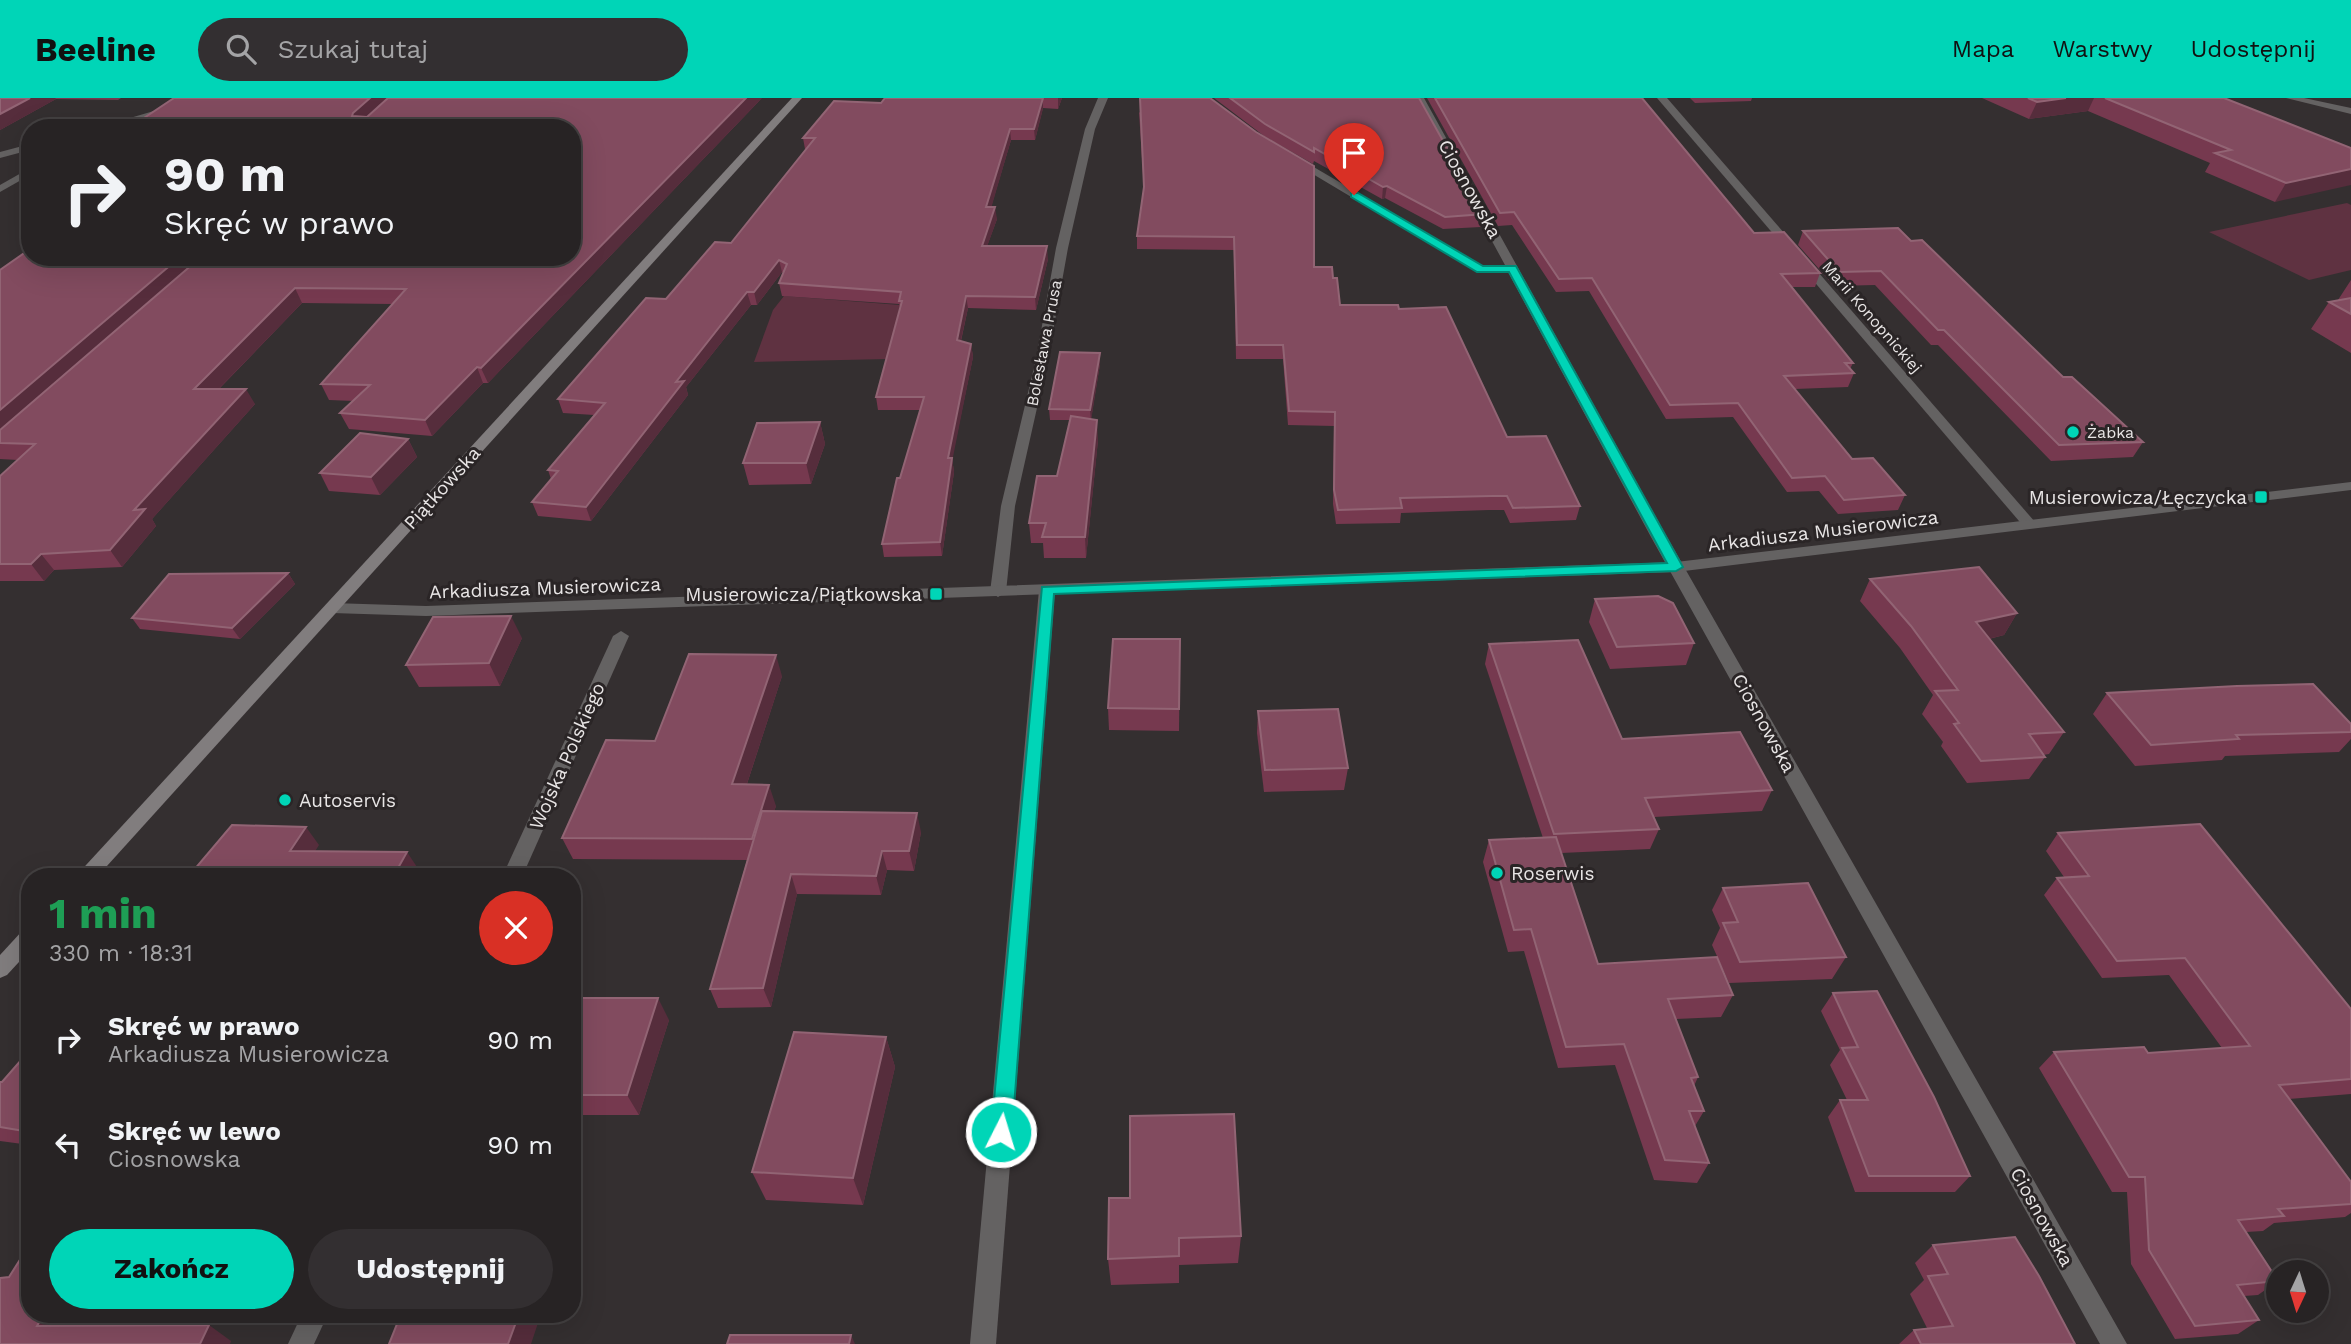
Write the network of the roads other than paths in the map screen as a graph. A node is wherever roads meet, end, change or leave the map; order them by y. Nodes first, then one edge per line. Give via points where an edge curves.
1 (208, 98) edge
2 (797, 98) edge
3 (1103, 98) edge
4 (1419, 98) edge
5 (1662, 98) edge
6 (2291, 98) edge
7 (2351, 111) edge
8 (133, 119) edge
9 (21, 149) edge
10 (1283, 154) edge
11 (0, 155) edge
12 (21, 177) edge
13 (0, 189) edge
14 (1513, 268) junction
15 (2351, 486) edge
16 (2030, 525) junction
17 (1676, 567) junction
18 (1047, 590) junction
19 (998, 592) junction
20 (332, 608) junction
21 (621, 636) dead end
22 (93, 868) edge
23 (516, 868) edge
24 (21, 946) edge
25 (0, 969) edge
26 (311, 1323) edge
27 (301, 1344) edge
28 (984, 1344) edge
29 (2114, 1344) edge

1 - 8 street
2 - 20 main road, Piątkowska
3 - 19 street, Bolesława Prusa via 1090,129 1062,248 1008,506
4 - 14 street, Ciosnowska
5 - 16 street, Marii Konopnickiej
6 - 7 street
9 - 11 street
10 - 14 street via 1481,270
12 - 13 street
14 - 17 street, Ciosnowska
15 - 16 street, Arkadiusza Musierowicza
16 - 17 street, Arkadiusza Musierowicza
17 - 18 street, Arkadiusza Musierowicza
17 - 29 street, Ciosnowska
18 - 19 street, Arkadiusza Musierowicza
18 - 28 street
19 - 20 street, Arkadiusza Musierowicza via 426,611
20 - 22 main road, Piątkowska
21 - 23 street, Wojska Polskiego
24 - 25 main road
26 - 27 street

